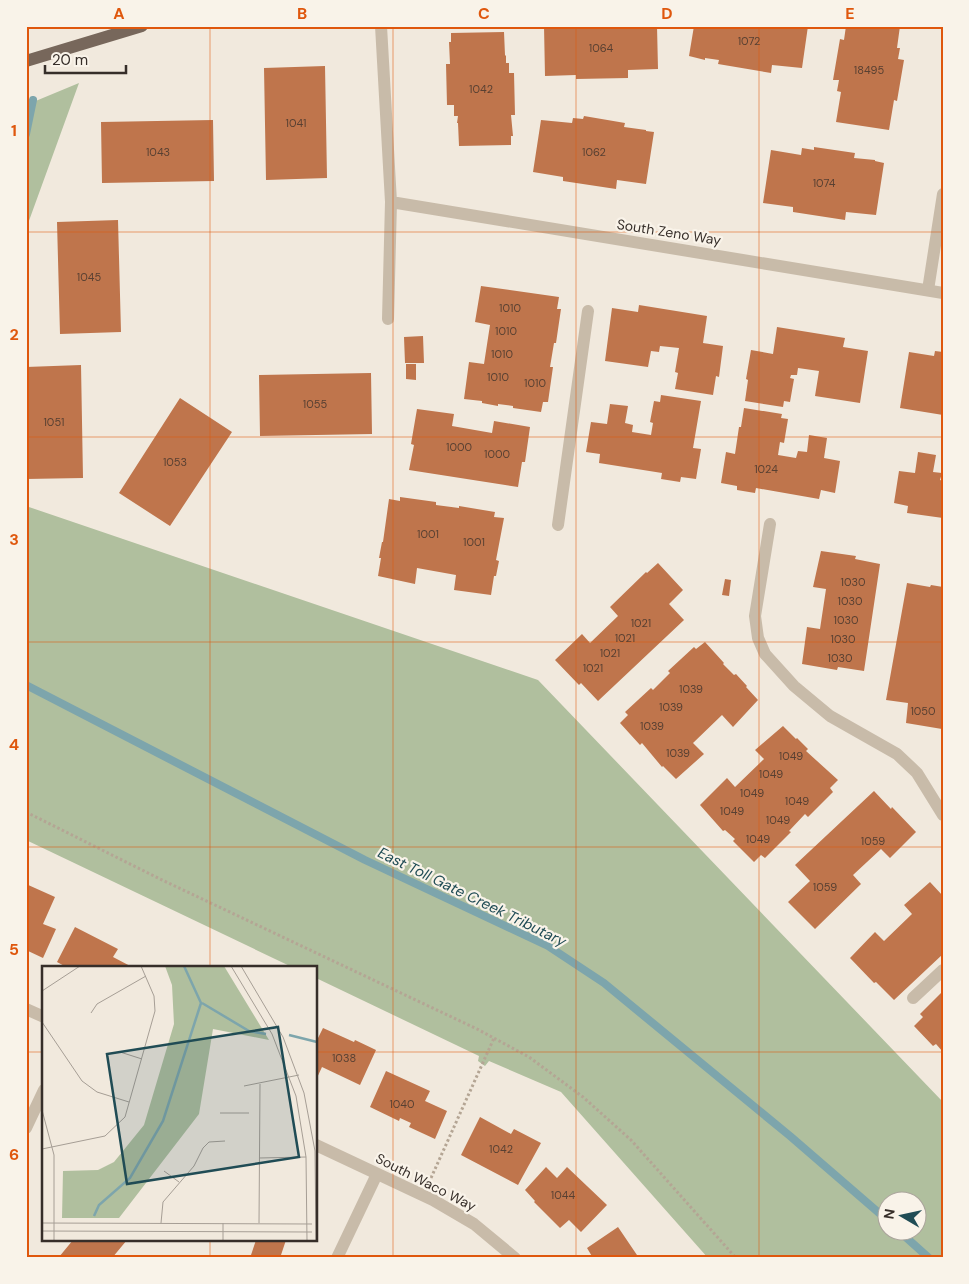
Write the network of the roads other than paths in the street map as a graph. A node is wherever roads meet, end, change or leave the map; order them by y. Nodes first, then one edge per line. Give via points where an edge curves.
1 (142, 26) edge
2 (381, 26) edge
3 (26, 61) edge
4 (943, 194) edge
5 (391, 202) junction
6 (928, 290) junction
7 (943, 293) edge
8 (588, 311) dead end
9 (388, 319) dead end
10 (558, 524) dead end
11 (770, 524) dead end
12 (943, 815) edge
13 (943, 970) edge
14 (913, 998) dead end
15 (26, 1009) edge
16 (42, 1016) edge
17 (42, 1094) edge
18 (26, 1128) edge
19 (318, 1146) edge
20 (376, 1174) junction
21 (337, 1258) edge
22 (515, 1258) edge

1 - 3 main road
2 - 5 street
4 - 6 street
5 - 6 street, South Zeno Way
5 - 9 street
6 - 7 street, South Zeno Way
8 - 10 street
11 - 12 street via 755,616 758,638 765,654 794,686 830,716 898,754 917,773
13 - 14 street
15 - 16 street
17 - 18 street
19 - 20 street, South Waco Way
20 - 21 street
20 - 22 street, South Waco Way via 474,1224

